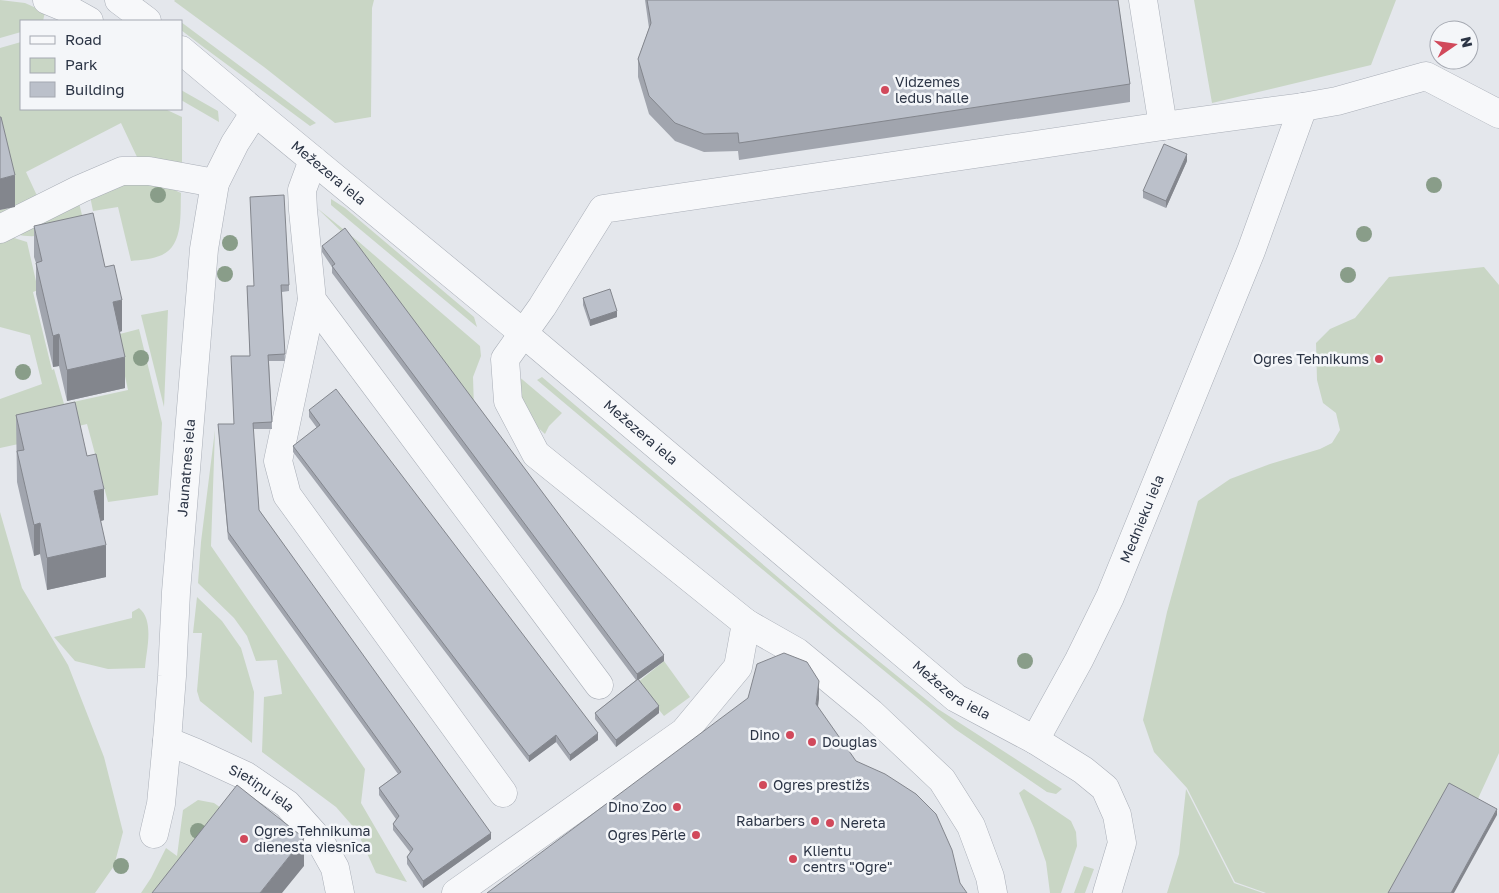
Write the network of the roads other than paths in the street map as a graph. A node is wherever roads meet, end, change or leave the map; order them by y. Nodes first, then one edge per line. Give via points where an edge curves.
1 (47, 0) edge
2 (119, 0) edge
3 (1142, 0) edge
4 (146, 12) edge
5 (87, 20) edge
6 (182, 51) edge
7 (182, 73) edge
8 (1303, 107) junction
9 (255, 112) junction
10 (1499, 114) edge
11 (1163, 126) junction
12 (313, 160) junction
13 (215, 182) junction
14 (0, 229) edge
15 (312, 300) junction
16 (523, 333) junction
17 (746, 623) junction
18 (599, 685) dead end
19 (1035, 740) junction
20 (167, 741) junction
21 (504, 793) dead end
22 (154, 834) dead end
23 (340, 893) edge
24 (456, 893) edge
25 (993, 893) edge
26 (1107, 893) edge

1 - 5 street
2 - 4 street
3 - 11 street
6 - 9 street, Mežezera iela
7 - 9 street, Mežezera iela
8 - 10 street via 1426,76
8 - 11 street
8 - 19 street, Mednieku iela via 1251,251 1110,597
9 - 12 street, Mežezera iela
9 - 13 street, Jaunatnes iela via 234,143
11 - 16 street via 603,209
12 - 15 street via 302,190
12 - 16 street, Mežezera iela
13 - 14 street via 149,171 122,171 80,188
13 - 20 street, Jaunatnes iela via 202,268
15 - 18 street
15 - 21 street via 278,461 287,495
16 - 17 street via 505,359 508,401 536,454
16 - 19 street, Mežezera iela via 956,698
17 - 24 street via 738,667 684,732
17 - 25 street via 797,652 871,713 942,780 971,826
19 - 26 street via 1105,788 1117,815 1122,843
20 - 22 street, Jaunatnes iela via 161,804
20 - 23 street, Sietiņu iela via 246,776 286,804 320,841 335,868

